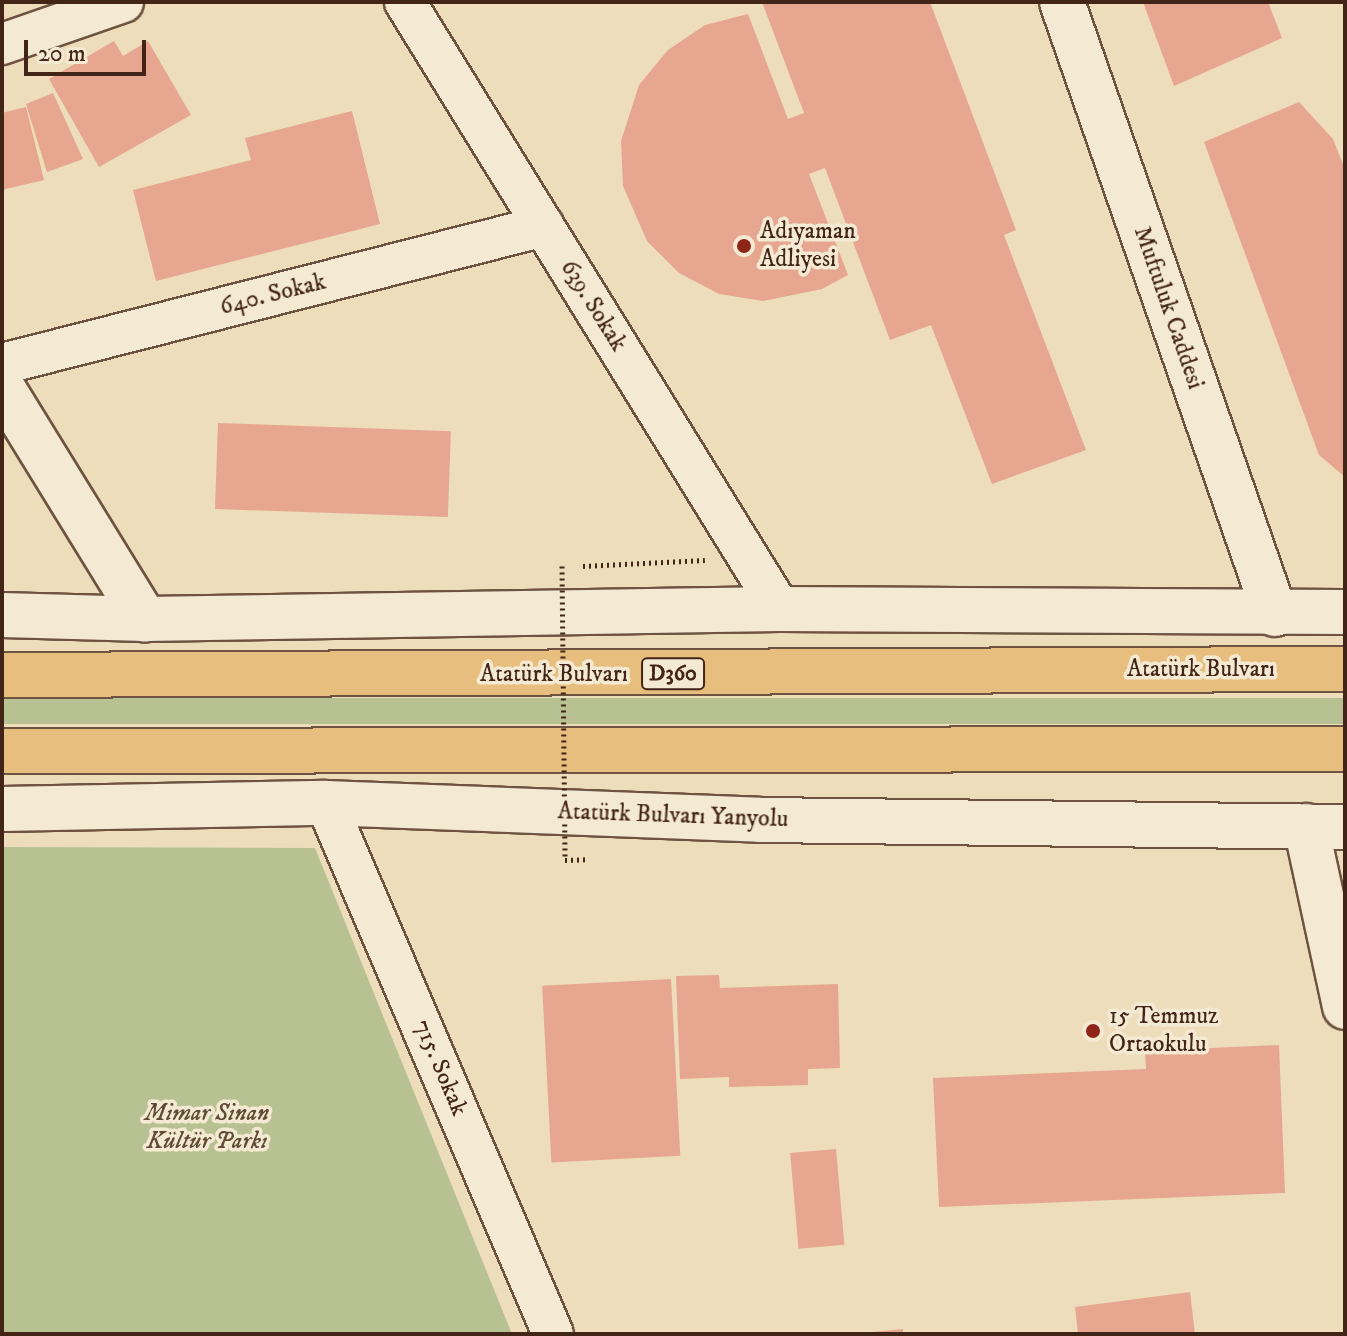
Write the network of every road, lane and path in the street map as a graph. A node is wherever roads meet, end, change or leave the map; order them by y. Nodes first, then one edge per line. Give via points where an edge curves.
1 (123, 2) edge
2 (405, 2) edge
3 (1062, 2) edge
4 (2, 44) edge
5 (544, 226) junction
6 (2, 364) edge
7 (2, 387) edge
8 (681, 562) dead end
9 (780, 609) junction
10 (1345, 612) edge
11 (1275, 614) junction
12 (2, 615) edge
13 (145, 619) junction
14 (1345, 669) edge
15 (2, 675) edge
16 (1345, 749) edge
17 (2, 751) edge
18 (326, 803) junction
19 (2, 809) edge
20 (1326, 826) edge
21 (565, 860) dead end
22 (1345, 1007) edge
23 (553, 1334) edge

1 - 4 street
2 - 5 street, 639. Sokak
3 - 11 street, Muftuluk Caddesi
5 - 6 street, 640. Sokak
5 - 9 street, 639. Sokak
7 - 13 street
8 - 21 path, bridge via 562,566
9 - 11 street
9 - 13 street
10 - 11 street
12 - 13 street
14 - 15 highway, Atatürk Bulvarı / D360
16 - 17 highway
18 - 19 street, Atatürk Bulvarı Yanyolu
18 - 20 street, Atatürk Bulvarı Yanyolu via 760,820
18 - 23 street, 715. Sokak
20 - 22 street

